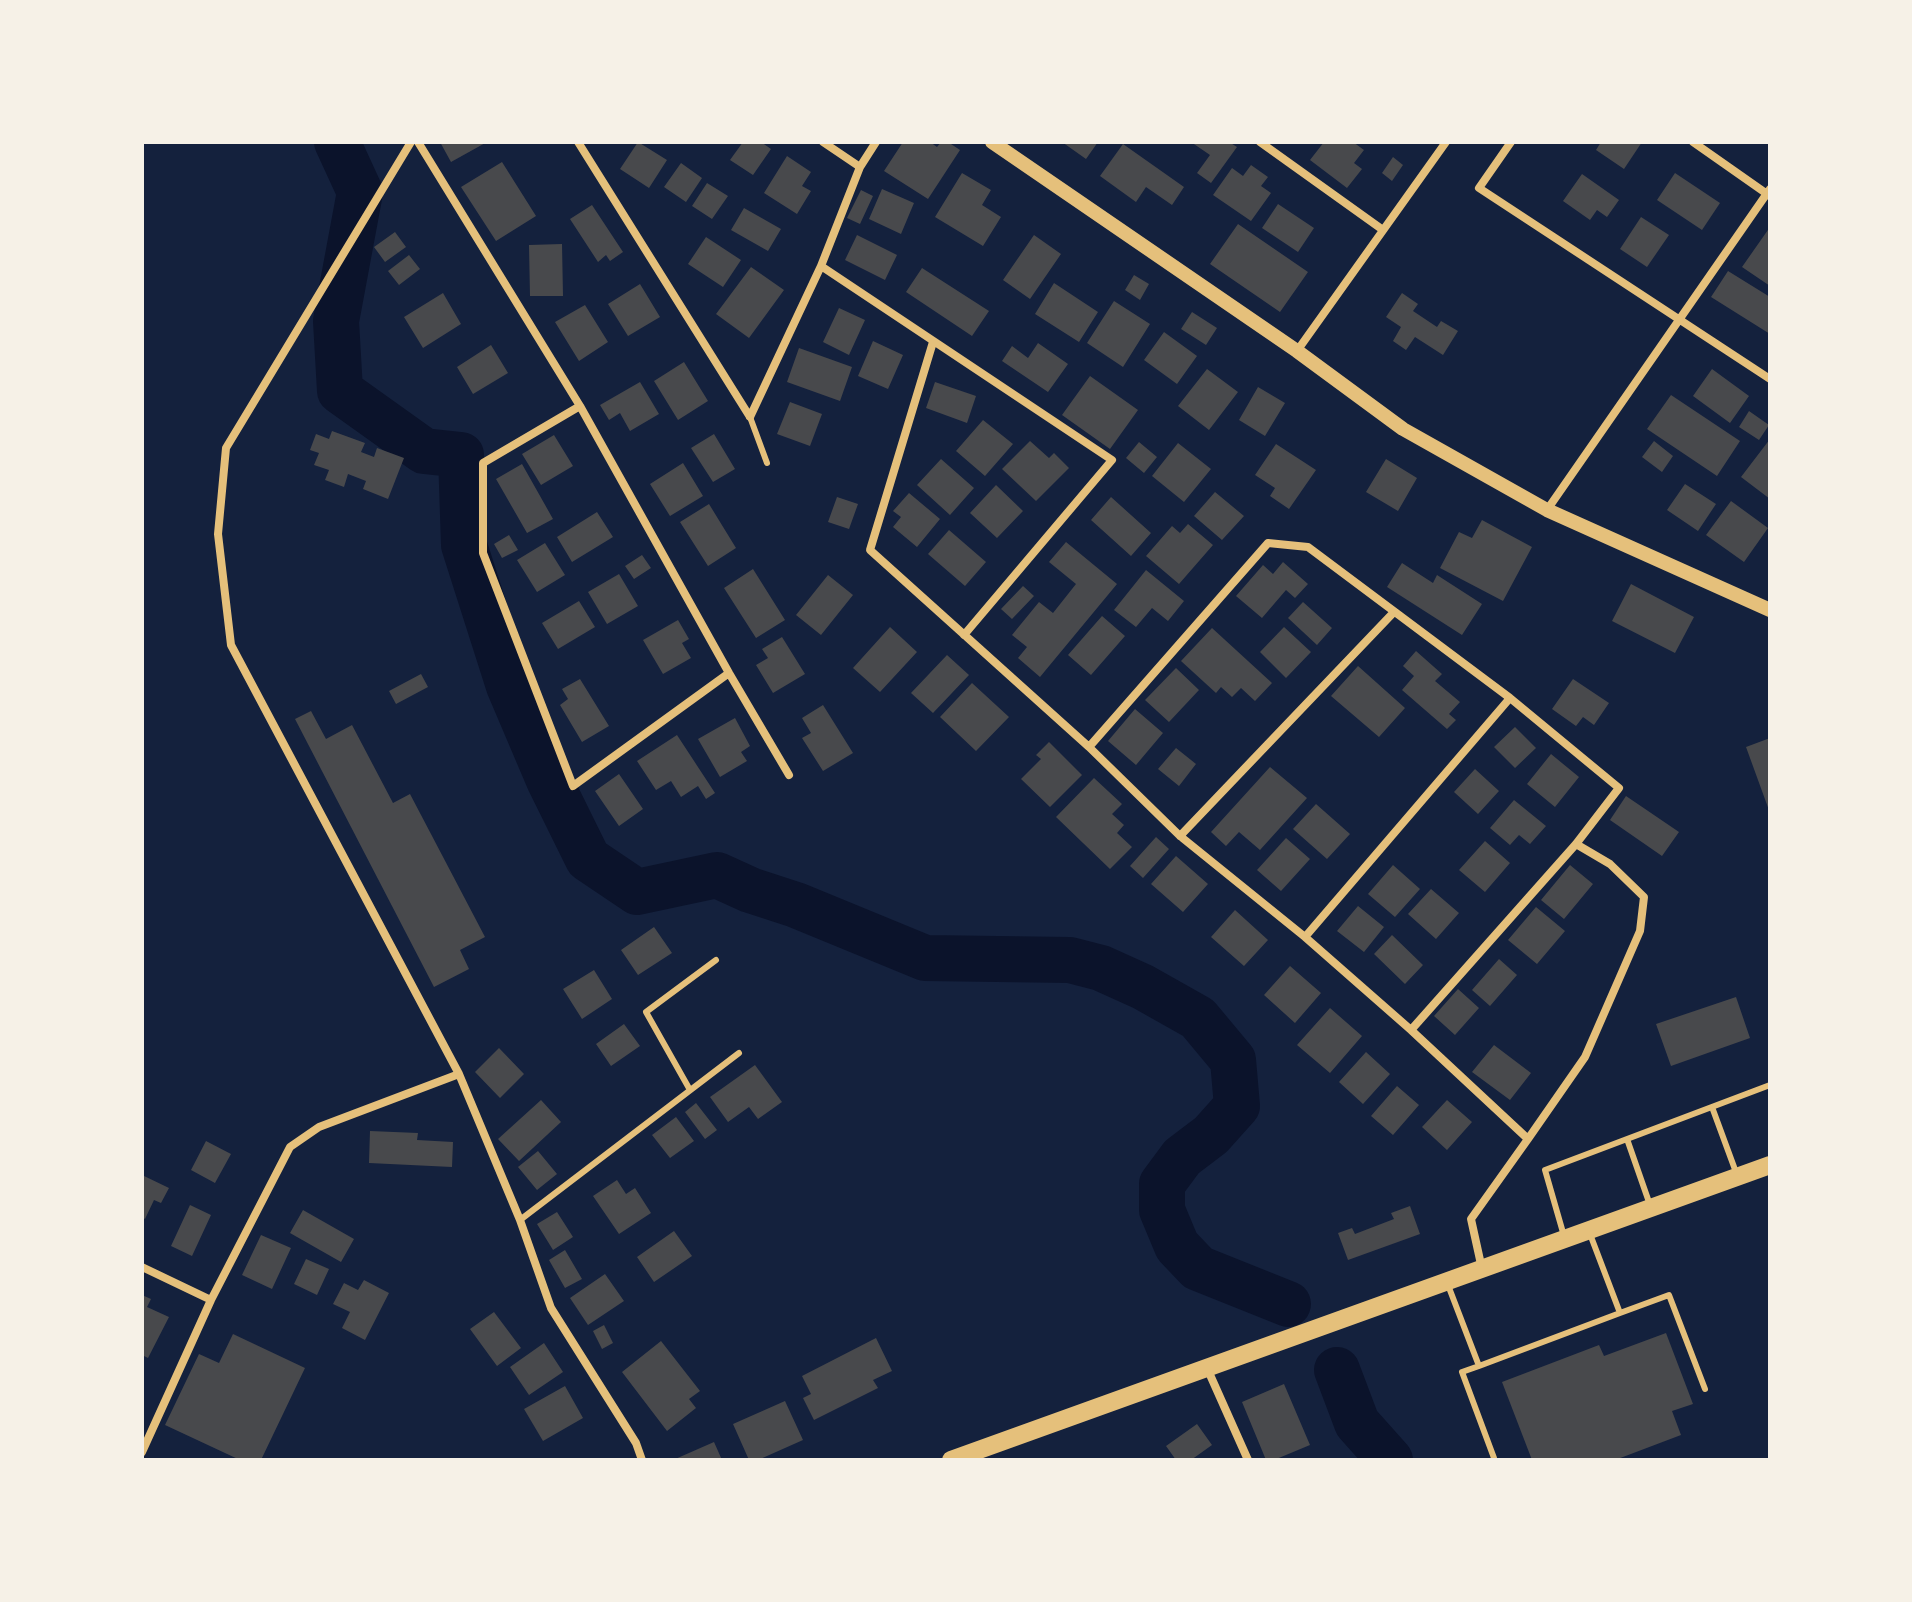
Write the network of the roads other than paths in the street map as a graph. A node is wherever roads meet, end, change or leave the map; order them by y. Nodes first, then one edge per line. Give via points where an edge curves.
1 (411, 142) edge
2 (418, 142) edge
3 (578, 142) edge
4 (823, 142) edge
5 (876, 142) edge
6 (992, 142) edge
7 (1260, 142) edge
8 (1446, 142) edge
9 (1511, 142) edge
10 (1693, 142) edge
11 (860, 167) junction
12 (1769, 193) edge
13 (1383, 230) junction
14 (821, 266) junction
15 (1679, 318) junction
16 (933, 342) junction
17 (1297, 351) junction
18 (1770, 379) edge
19 (580, 406) junction
20 (750, 417) junction
21 (767, 463) dead end
22 (1547, 510) junction
23 (1770, 610) edge
24 (1394, 612) junction
25 (964, 635) junction
26 (729, 673) junction
27 (1510, 698) junction
28 (1089, 747) junction
29 (789, 775) dead end
30 (1180, 836) junction
31 (1576, 844) junction
32 (1305, 937) junction
33 (716, 960) dead end
34 (1411, 1030) junction
35 (739, 1053) dead end
36 (459, 1074) junction
37 (1770, 1085) edge
38 (690, 1090) junction
39 (1712, 1107) junction
40 (1528, 1139) junction
41 (1627, 1139) junction
42 (1770, 1165) edge
43 (1738, 1177) junction
44 (1651, 1208) junction
45 (520, 1220) junction
46 (1588, 1231) junction
47 (1565, 1239) junction
48 (142, 1267) edge
49 (1482, 1269) junction
50 (1447, 1281) junction
51 (211, 1300) junction
52 (1620, 1313) junction
53 (1479, 1366) junction
54 (1206, 1368) junction
55 (1705, 1389) dead end
56 (142, 1452) edge
57 (962, 1458) edge
58 (1494, 1458) dead end
59 (642, 1460) edge
60 (1248, 1460) edge

1 - 36 street via 226,448 218,534 231,645
2 - 19 street
3 - 20 street
4 - 11 street
5 - 11 street
6 - 17 street
7 - 13 street
8 - 13 street
9 - 15 street via 1479,188
10 - 12 street
11 - 14 street
12 - 15 street
13 - 17 street
14 - 16 street
14 - 20 street
15 - 18 street
15 - 22 street
16 - 25 street via 870,550
16 - 25 street via 1112,460
17 - 22 street via 1403,429
19 - 26 street
19 - 26 street via 483,463 483,553 573,786
20 - 21 lane
22 - 23 street
24 - 27 street
24 - 28 street via 1308,547 1268,543
24 - 30 street
25 - 28 street
26 - 29 street
27 - 31 street via 1619,788
27 - 32 street
28 - 30 street
30 - 32 street
31 - 34 street
31 - 40 street via 1610,864 1644,897 1640,931 1585,1057
32 - 34 street
33 - 38 lane via 646,1012
34 - 40 street
35 - 38 lane
36 - 45 street
36 - 51 street via 319,1127 290,1147
37 - 39 lane
38 - 45 lane
39 - 41 lane
39 - 43 lane
40 - 49 street via 1471,1219
41 - 44 lane
41 - 47 lane via 1545,1170
42 - 43 highway
43 - 44 highway
44 - 46 highway
45 - 59 street via 551,1308
46 - 47 highway
46 - 52 lane
47 - 49 highway
48 - 51 street
49 - 50 highway
50 - 53 lane
50 - 54 highway
51 - 56 street
52 - 53 lane
52 - 55 lane via 1669,1295
53 - 58 lane via 1462,1372
54 - 57 highway
54 - 60 street

